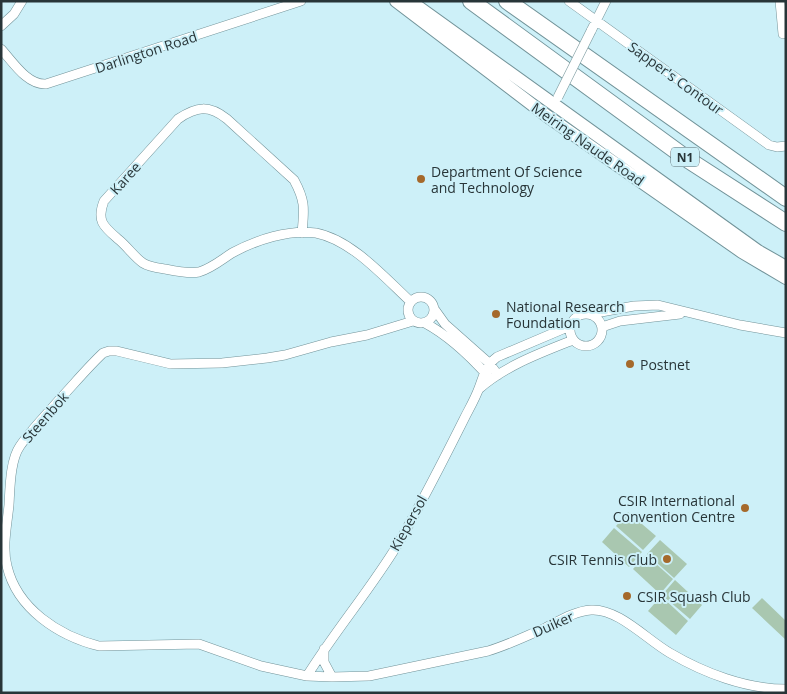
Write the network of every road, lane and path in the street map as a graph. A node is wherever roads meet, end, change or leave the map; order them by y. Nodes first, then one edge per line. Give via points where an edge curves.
1 (22, 1) edge
2 (301, 1) edge
3 (396, 1) edge
4 (410, 1) edge
5 (471, 1) edge
6 (507, 1) edge
7 (569, 1) edge
8 (606, 1) edge
9 (780, 1) edge
10 (596, 21) junction
11 (1, 26) edge
12 (783, 34) dead end
13 (1, 49) edge
14 (553, 106) junction
15 (786, 146) edge
16 (786, 198) edge
17 (786, 223) edge
18 (302, 233) junction
19 (786, 267) edge
20 (786, 278) edge
21 (411, 302) junction
22 (634, 306) junction
23 (435, 310) junction
24 (408, 312) junction
25 (685, 313) junction
26 (590, 314) junction
27 (636, 318) junction
28 (413, 321) junction
29 (425, 324) junction
30 (570, 326) junction
31 (392, 327) junction
32 (602, 327) junction
33 (786, 333) edge
34 (573, 340) junction
35 (489, 363) junction
36 (484, 371) junction
37 (494, 377) junction
38 (478, 389) junction
39 (324, 649) junction
40 (306, 676) junction
41 (332, 677) junction
42 (786, 689) edge

1 - 11 street
2 - 13 street, Darlington Road via 46,84 30,80
3 - 14 street, Meiring Naude Road
4 - 14 street, Meiring Naude Road
5 - 17 highway, N1 via 690,161
6 - 16 highway, N1
7 - 10 street, Sapper's Contour
8 - 10 street
9 - 12 street
10 - 14 street, bridge
10 - 15 street, Sapper's Contour via 769,144
14 - 19 street, Meiring Naude Road via 758,251
14 - 20 street, Meiring Naude Road via 742,252
18 - 18 street, Karee via 304,205 294,180 227,119 218,112 202,108 178,119 104,201 101,210 103,225 142,263 176,271 197,272 264,238
18 - 21 street, Karee via 316,233 345,245
21 - 23 street via 425,297 433,303
21 - 24 street
22 - 25 street via 658,305
22 - 26 street
22 - 27 street
23 - 29 street
23 - 35 street via 455,334
24 - 28 street
24 - 31 street
25 - 27 street
25 - 33 street
26 - 30 street via 574,319
26 - 32 street
27 - 32 street
28 - 29 street
28 - 31 street
29 - 36 street via 452,341
30 - 34 street
30 - 35 street
31 - 40 street, Steenbok via 285,355 222,363 171,364 108,351 44,418 19,447 15,457 5,550 7,565 16,590 28,606 58,631 99,646 199,644 261,666
32 - 34 street via 598,341 592,345 581,346
34 - 37 street
35 - 36 street
35 - 37 street
36 - 37 street
36 - 38 street
37 - 38 street
38 - 39 street, Kiepersol via 398,544
39 - 40 street, Kiepersol
39 - 41 street via 324,662
40 - 41 street, Duiker
41 - 42 street, Duiker via 368,676 488,651 580,612 597,610 611,614 671,654 713,673 756,686

